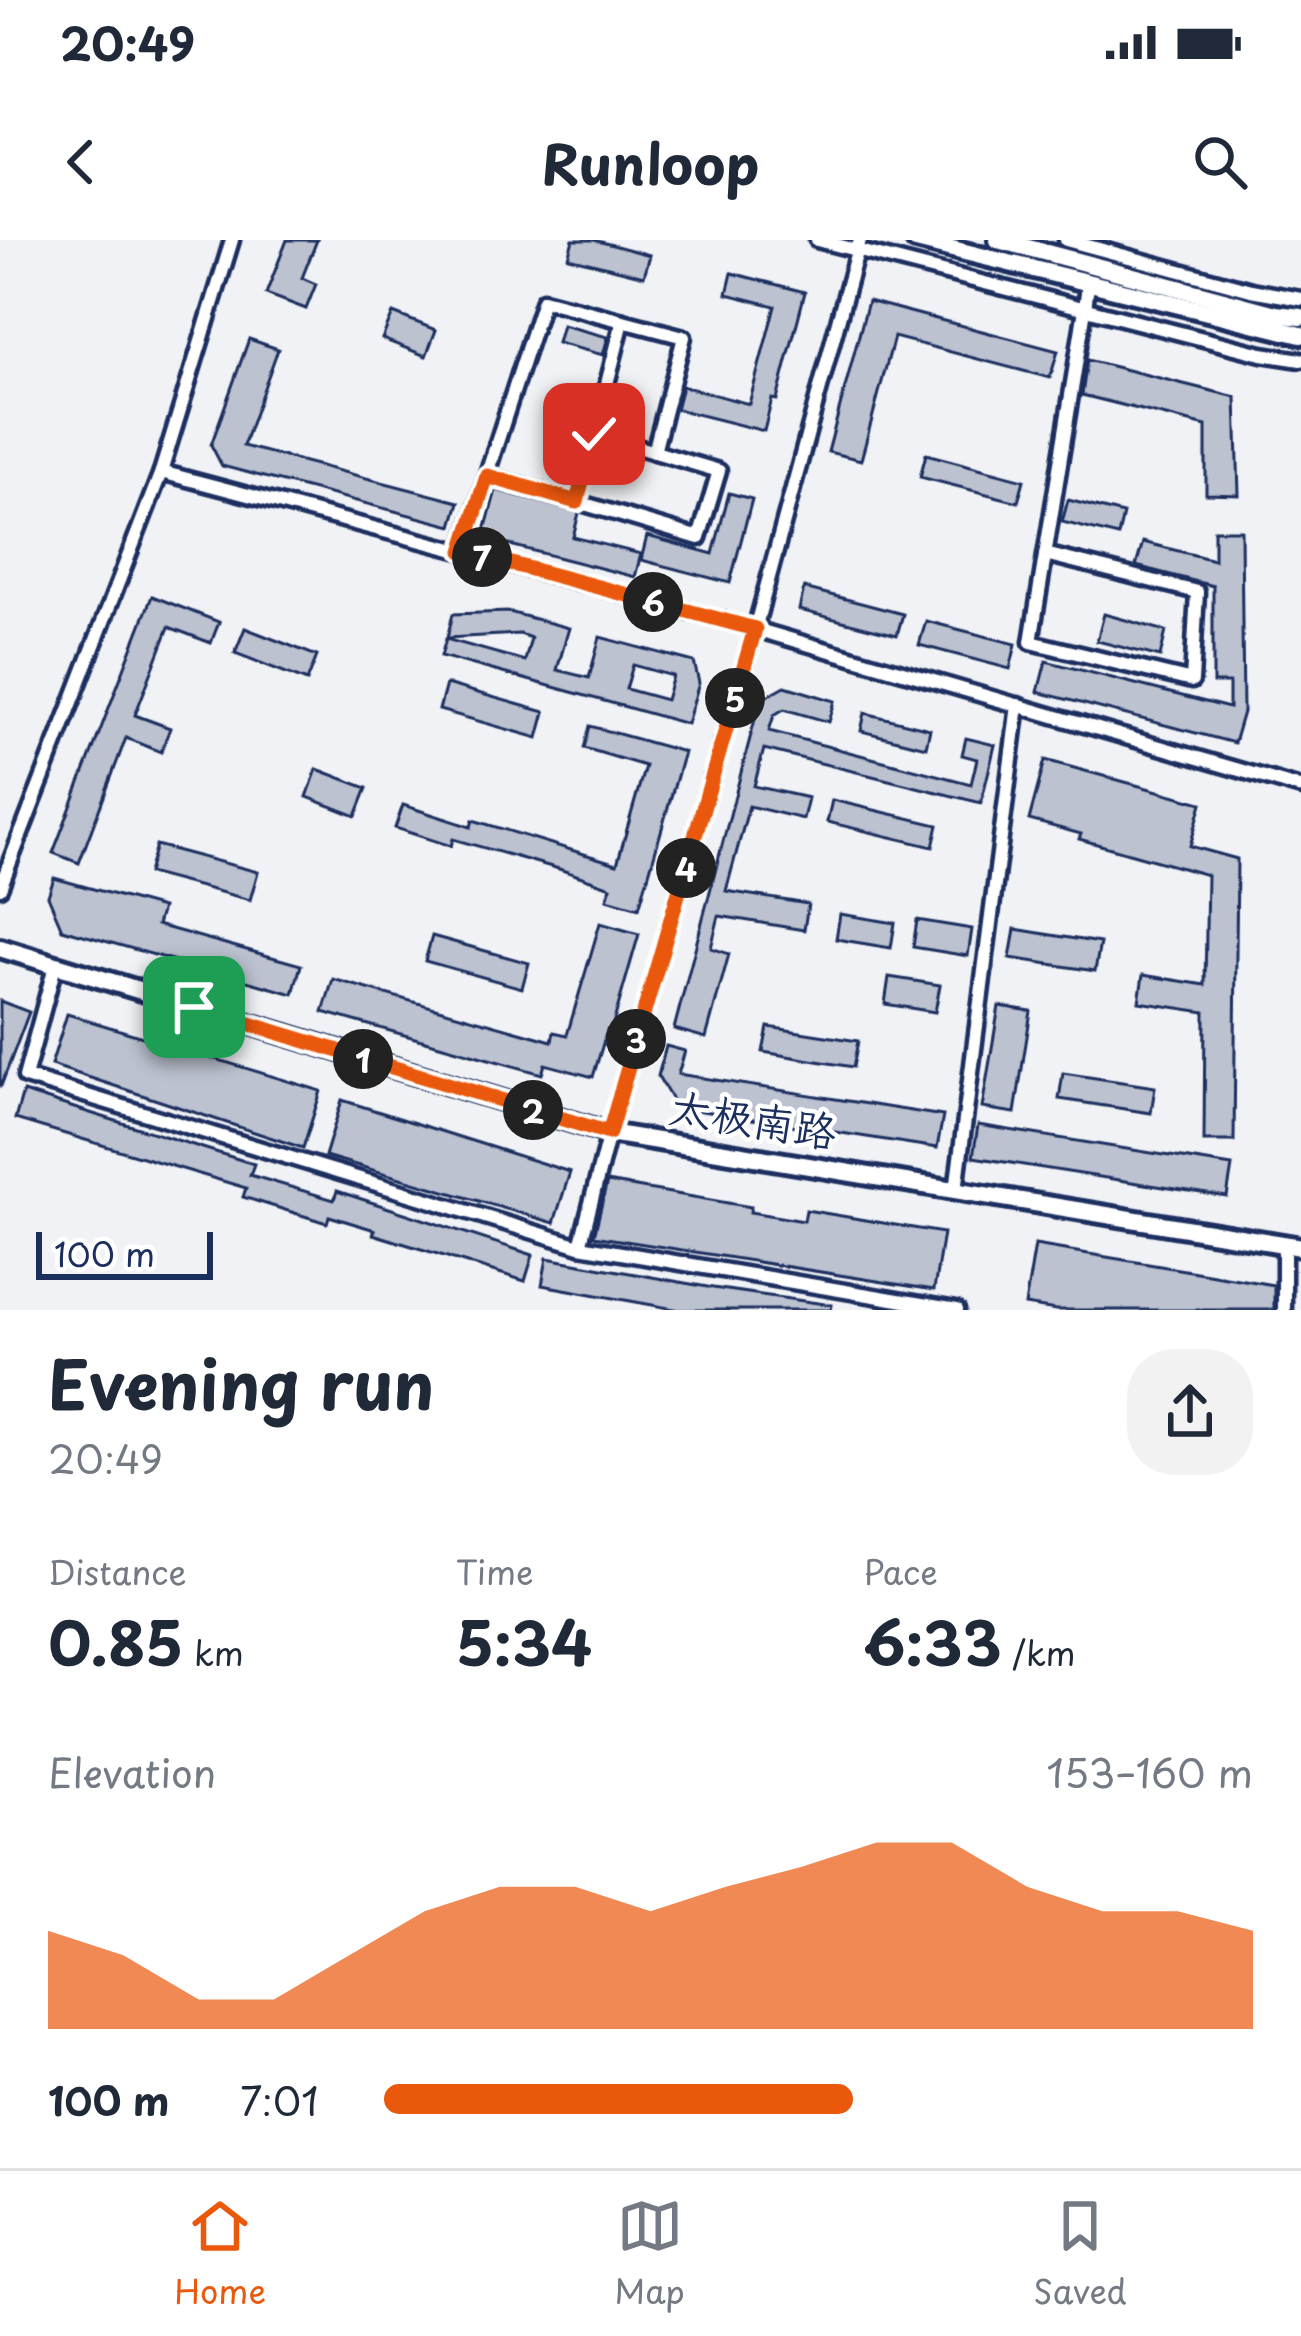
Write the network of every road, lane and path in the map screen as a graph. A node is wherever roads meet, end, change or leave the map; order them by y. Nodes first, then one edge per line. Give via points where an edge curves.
1 (232, 240) edge
2 (817, 240) edge
3 (916, 240) edge
4 (998, 240) edge
5 (1066, 240) edge
6 (858, 245) edge
7 (1088, 284) junction
8 (1301, 299) edge
9 (1084, 309) junction
10 (1301, 317) edge
11 (623, 321) junction
12 (1301, 335) edge
13 (1301, 360) edge
14 (594, 434) junction
15 (654, 452) junction
16 (161, 472) junction
17 (487, 476) junction
18 (577, 502) junction
19 (463, 551) junction
20 (1046, 554) junction
21 (755, 629) junction
22 (1018, 706) junction
23 (1301, 788) edge
24 (0, 888) edge
25 (0, 948) edge
26 (56, 966) junction
27 (609, 1133) junction
28 (956, 1190) junction
29 (1293, 1245) edge
30 (580, 1246) junction
31 (957, 1310) edge
32 (1284, 1310) edge

1 - 16 street
2 - 6 street
3 - 7 main road
4 - 10 main road
5 - 8 street
6 - 9 street
6 - 21 street
7 - 9 street
7 - 12 main road
9 - 13 street
9 - 20 street
11 - 14 street
11 - 15 street via 684,337
11 - 17 street via 543,300
14 - 15 street
14 - 18 street
15 - 18 street via 719,472 699,538
16 - 19 street
16 - 24 street
17 - 18 street
17 - 19 street
19 - 21 street
20 - 20 street via 1031,642 1192,682 1197,592
21 - 22 street
21 - 27 street
22 - 23 street
22 - 28 street
25 - 26 main road, 太极南路
26 - 27 main road, 太极南路
26 - 30 street via 25,1077
27 - 28 main road, 太极南路
27 - 30 street
28 - 29 main road, 太极南路
29 - 32 street
30 - 31 street

